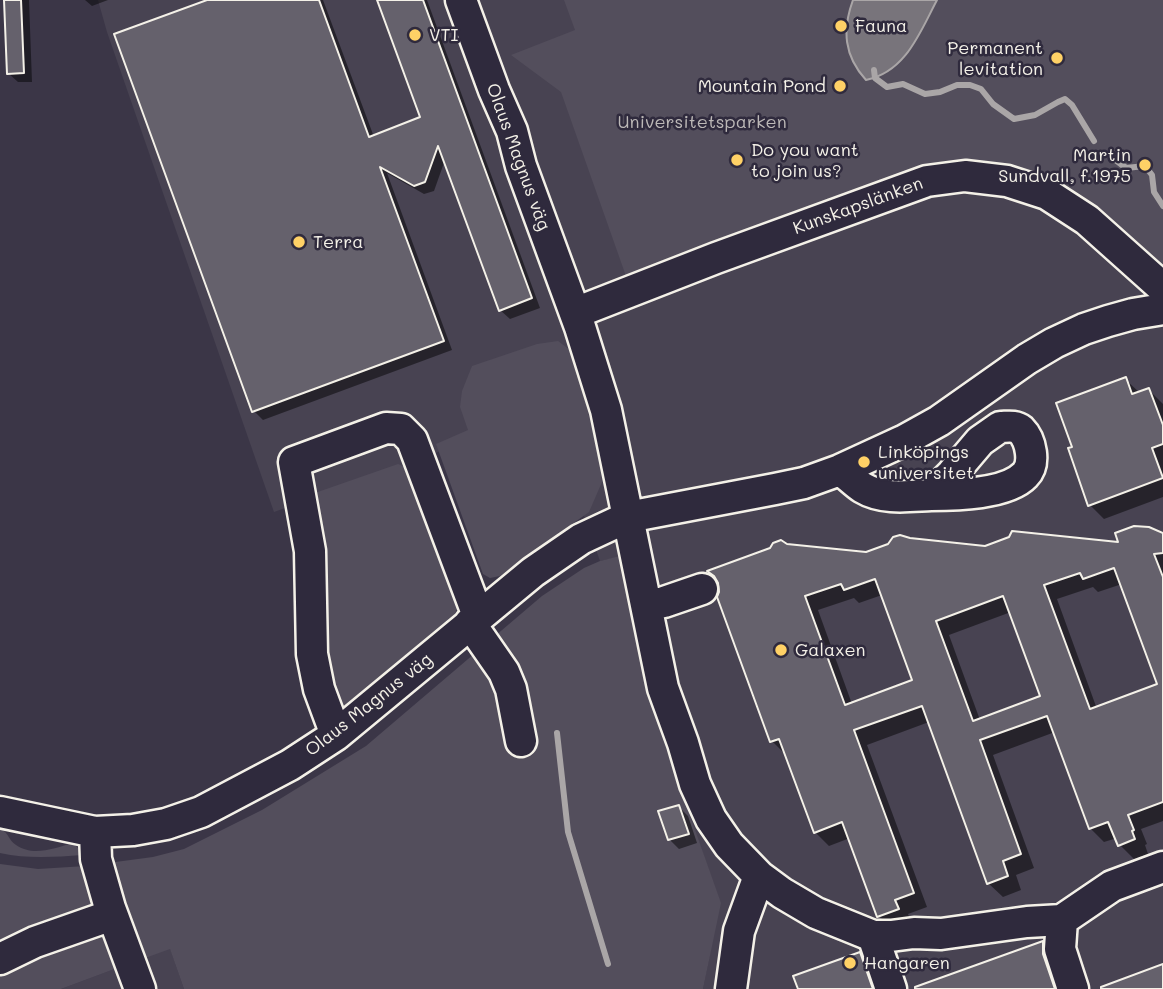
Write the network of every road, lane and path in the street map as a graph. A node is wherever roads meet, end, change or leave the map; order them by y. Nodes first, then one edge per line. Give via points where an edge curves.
1 (461, 0) edge
2 (1163, 288) edge
3 (1163, 309) edge
4 (575, 313) junction
5 (840, 470) junction
6 (931, 495) dead end
7 (628, 517) junction
8 (702, 589) dead end
9 (647, 606) junction
10 (474, 620) junction
11 (336, 735) junction
12 (521, 741) dead end
13 (0, 812) edge
14 (95, 832) junction
15 (1163, 867) edge
16 (759, 876) junction
17 (112, 915) junction
18 (1062, 920) junction
19 (873, 936) junction
20 (0, 959) edge
21 (140, 989) edge
22 (731, 989) edge
23 (891, 989) edge
24 (1073, 989) edge

1 - 4 street, Olaus Magnus väg
2 - 4 street, Kunskapslänken via 1087,220 1047,194 1007,181 965,176 927,181
3 - 5 street, Olaus Magnus väg via 1108,321 1054,343 939,421
4 - 7 street, Olaus Magnus väg via 606,410
5 - 6 street via 878,494
5 - 7 street, Olaus Magnus väg via 804,483
7 - 9 street, Olaus Magnus väg
7 - 10 street, Olaus Magnus väg via 580,539
8 - 9 street
9 - 16 street, Olaus Magnus väg via 663,688 695,784 729,845
10 - 11 street, Olaus Magnus väg
10 - 11 street via 412,440 401,429 386,428 295,462 310,551 312,654
10 - 12 street via 511,689
11 - 14 street, Olaus Magnus väg via 201,812 166,824
13 - 14 street, Olaus Magnus väg
14 - 17 street via 96,859
15 - 18 street via 1112,886
16 - 19 street, Olaus Magnus väg via 816,913
16 - 22 street via 739,931
17 - 20 street
17 - 21 street
18 - 19 street via 941,934
18 - 24 street via 1060,949
19 - 23 street

